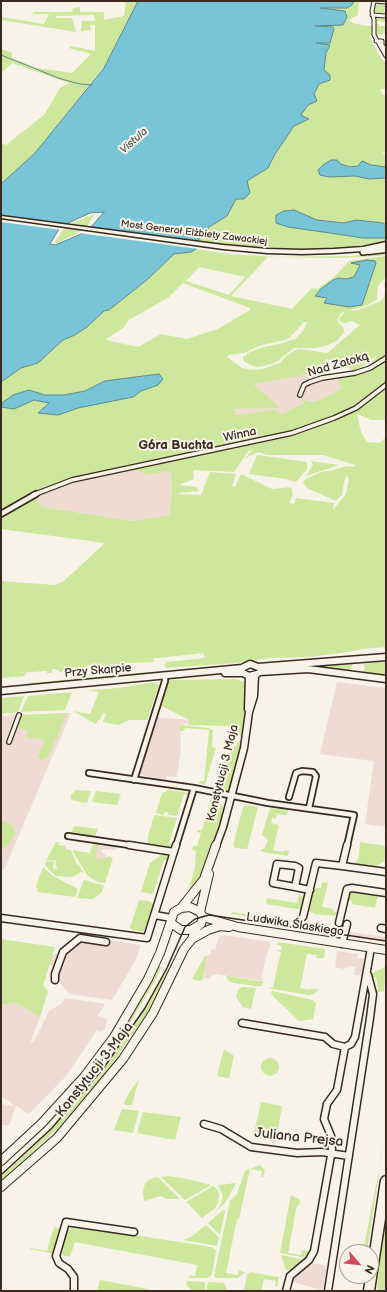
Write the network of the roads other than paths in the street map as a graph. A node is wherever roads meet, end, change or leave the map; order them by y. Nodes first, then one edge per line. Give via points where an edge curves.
1 (374, 1) edge
2 (386, 2) edge
3 (372, 16) junction
4 (386, 16) edge
5 (376, 41) junction
6 (386, 50) edge
7 (386, 56) edge
8 (1, 219) edge
9 (386, 247) edge
10 (386, 358) edge
11 (386, 385) edge
12 (300, 395) dead end
13 (1, 514) edge
14 (386, 657) edge
15 (254, 673) junction
16 (165, 676) junction
17 (386, 679) edge
18 (1, 691) edge
19 (19, 715) dead end
20 (9, 742) dead end
21 (89, 773) dead end
22 (134, 780) junction
23 (194, 788) junction
24 (231, 797) junction
25 (289, 797) dead end
26 (309, 808) junction
27 (68, 836) dead end
28 (174, 852) junction
29 (211, 862) junction
30 (342, 866) junction
31 (386, 872) edge
32 (295, 887) junction
33 (310, 890) junction
34 (385, 893) edge
35 (181, 908) junction
36 (155, 915) junction
37 (303, 917) dead end
38 (1, 918) edge
39 (171, 920) junction
40 (200, 920) junction
41 (339, 923) dead end
42 (346, 924) dead end
43 (220, 926) junction
44 (238, 927) junction
45 (82, 930) junction
46 (80, 938) junction
47 (192, 939) junction
48 (106, 942) dead end
49 (342, 944) junction
50 (371, 948) junction
51 (386, 950) edge
52 (368, 973) junction
53 (55, 980) dead end
54 (242, 1023) dead end
55 (345, 1047) junction
56 (204, 1124) dead end
57 (332, 1154) junction
58 (349, 1156) junction
59 (1, 1161) edge
60 (386, 1180) edge
61 (1, 1188) edge
62 (134, 1232) dead end
63 (74, 1291) edge
64 (286, 1291) edge
65 (328, 1291) edge
66 (369, 1291) edge

1 - 2 street
1 - 3 street
3 - 4 street
3 - 5 street
5 - 6 street via 382,40
5 - 7 street
8 - 9 main road, Most Generał Elżbiety Zawackiej via 251,253 303,255
10 - 12 street, Nad Zatoką via 370,368 355,373 310,382 304,385
11 - 13 street, Winna via 356,408 292,433 72,480 34,495
14 - 15 street, Przy Skarpie
15 - 16 street, Przy Skarpie
15 - 17 street, Przy Skarpie via 308,669
15 - 24 street, Konstytucji 3 Maja via 254,696
16 - 18 street, Przy Skarpie
16 - 22 street
19 - 20 street
21 - 22 street
22 - 23 street
23 - 24 street
23 - 28 street
24 - 26 street
24 - 29 street, Konstytucji 3 Maja
25 - 26 street via 296,773 302,770 313,772 316,776
26 - 30 street via 355,813
27 - 28 street
28 - 36 street
29 - 35 street, Konstytucji 3 Maja via 204,879
29 - 40 street, Konstytucji 3 Maja
30 - 31 street
30 - 33 street via 316,863
32 - 32 street via 273,883 277,864 299,868
32 - 33 street
33 - 37 street
34 - 41 street via 347,889
35 - 39 street via 174,912
35 - 40 street via 190,908
36 - 39 street
36 - 45 street via 147,938
38 - 45 street
39 - 40 street via 181,930 186,931
39 - 59 street, Konstytucji 3 Maja via 148,979 114,1037 84,1077
40 - 43 street
40 - 44 street, Ludwika Ślaskiego
40 - 47 street, Konstytucji 3 Maja
42 - 49 street
43 - 44 street
43 - 47 street
44 - 49 street, Ludwika Ślaskiego
45 - 46 street
46 - 48 street
46 - 53 street via 61,955
47 - 61 street, Konstytucji 3 Maja via 184,949 153,1013 123,1059 80,1114
49 - 50 street, Ludwika Ślaskiego
50 - 51 street, Ludwika Ślaskiego
50 - 52 street
52 - 55 street via 355,1037 351,1044
52 - 58 street via 372,1000
54 - 55 street via 325,1037 333,1044
55 - 57 street via 337,1090 328,1104 324,1119 332,1140
56 - 57 street, Juliana Prejsa via 221,1129 251,1147 296,1153
57 - 58 street, Juliana Prejsa
57 - 64 street via 314,1251 309,1260 290,1276
58 - 65 street
60 - 66 main road
62 - 63 street via 66,1222 56,1256 59,1263 71,1272 75,1283

